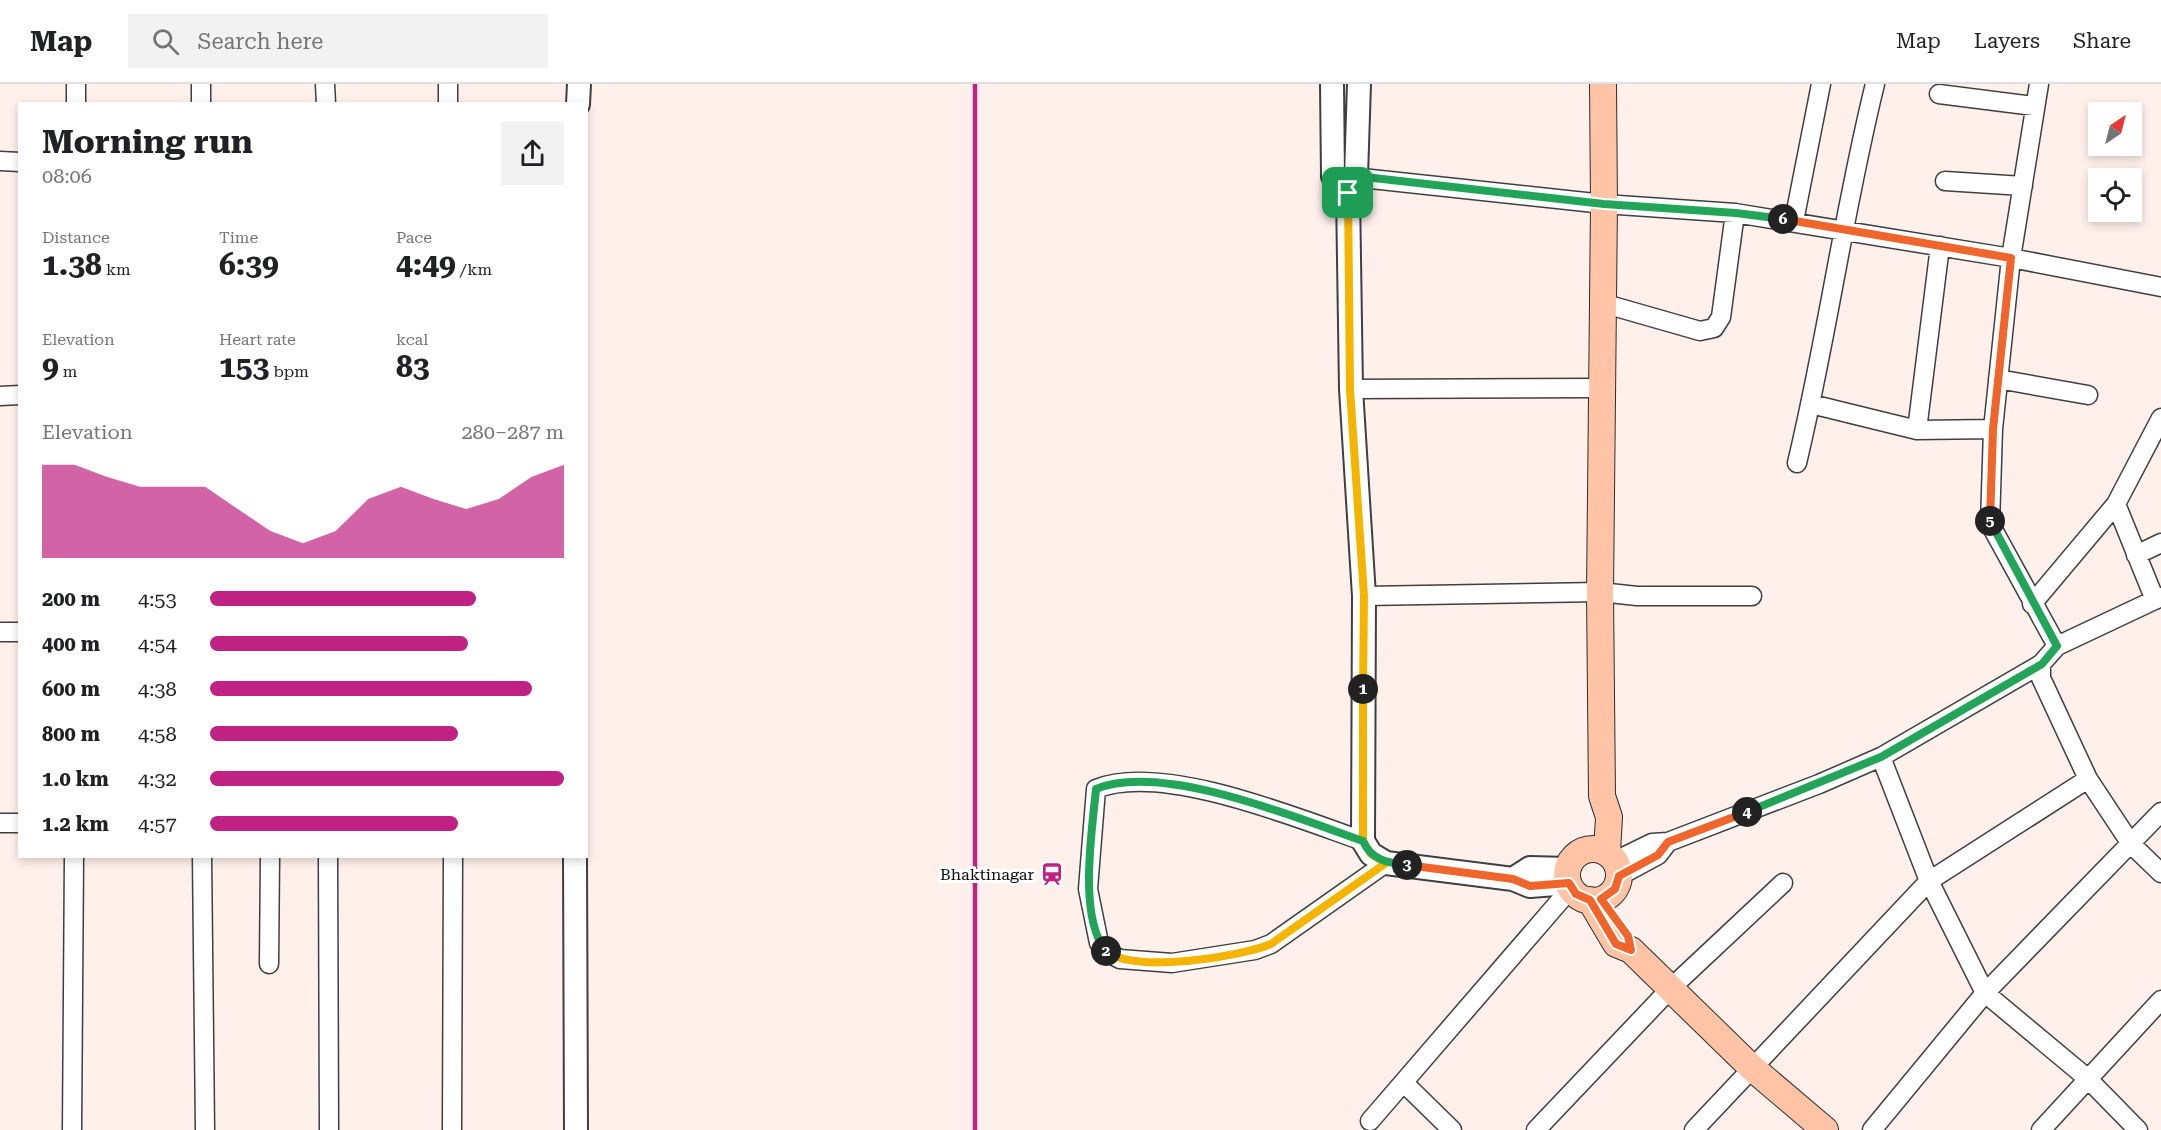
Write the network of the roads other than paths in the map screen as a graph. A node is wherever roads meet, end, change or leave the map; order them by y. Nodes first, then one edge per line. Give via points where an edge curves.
1 (76, 84) edge
2 (201, 84) edge
3 (325, 84) edge
4 (448, 84) edge
5 (579, 84) edge
6 (1332, 84) edge
7 (1359, 84) edge
8 (1603, 84) edge
9 (1821, 84) edge
10 (1875, 84) edge
11 (2039, 84) edge
12 (1939, 94) dead end
13 (76, 102) edge
14 (201, 102) edge
15 (326, 102) edge
16 (448, 102) edge
17 (578, 102) edge
18 (2034, 106) junction
19 (0, 161) edge
20 (18, 162) edge
21 (1946, 181) dead end
22 (1352, 184) junction
23 (2023, 186) junction
24 (1604, 204) junction
25 (1736, 213) junction
26 (1794, 221) junction
27 (1843, 229) junction
28 (1940, 246) junction
29 (2011, 258) junction
30 (2161, 287) edge
31 (1602, 303) junction
32 (1998, 380) junction
33 (1600, 388) junction
34 (1350, 389) junction
35 (2088, 394) dead end
36 (18, 395) edge
37 (0, 396) edge
38 (1811, 405) junction
39 (2161, 418) edge
40 (1993, 429) junction
41 (1917, 430) junction
42 (1797, 463) dead end
43 (2115, 504) junction
44 (2161, 543) edge
45 (2136, 555) junction
46 (1600, 592) junction
47 (1364, 596) junction
48 (1752, 596) dead end
49 (2158, 598) edge
50 (2032, 604) junction
51 (0, 632) edge
52 (18, 632) edge
53 (2057, 646) junction
54 (2042, 664) junction
55 (1881, 757) junction
56 (2088, 778) junction
57 (2161, 812) edge
58 (18, 822) edge
59 (0, 824) edge
60 (1363, 841) junction
61 (2131, 844) junction
62 (74, 858) edge
63 (202, 858) edge
64 (270, 858) edge
65 (328, 858) edge
66 (453, 858) edge
67 (575, 858) edge
68 (1608, 860) junction
69 (1386, 863) junction
70 (2161, 873) edge
71 (1929, 881) junction
72 (1784, 883) dead end
73 (1580, 888) junction
74 (269, 964) dead end
75 (1671, 988) junction
76 (1985, 993) junction
77 (2161, 1000) edge
78 (1751, 1067) junction
79 (2087, 1078) junction
80 (1404, 1083) junction
81 (1370, 1121) dead end
82 (72, 1130) edge
83 (205, 1130) edge
84 (329, 1130) edge
85 (452, 1130) edge
86 (576, 1130) edge
87 (1452, 1130) edge
88 (1536, 1130) edge
89 (1694, 1130) edge
90 (1825, 1130) edge
91 (1872, 1130) edge
92 (2041, 1130) edge
93 (2138, 1130) edge

1 - 13 street
2 - 14 street
3 - 15 street
4 - 16 street
5 - 17 street
6 - 22 street via 1333,176
7 - 22 street
8 - 24 main road
9 - 26 street
10 - 27 street
11 - 18 street
12 - 18 street
18 - 23 street
19 - 20 street
21 - 23 street
22 - 24 street
22 - 34 street
23 - 29 street
24 - 25 street
24 - 31 main road
25 - 26 street
25 - 31 street via 1721,317 1714,328 1700,331
26 - 27 street
27 - 28 street
27 - 38 street
28 - 29 street
28 - 41 street
29 - 30 street
29 - 32 street
31 - 33 main road
32 - 35 street
32 - 40 street
33 - 34 street
33 - 46 main road
34 - 47 street
36 - 37 street
38 - 41 street
38 - 42 street
39 - 43 street
40 - 41 street
40 - 50 street via 1990,524
43 - 45 street
43 - 50 street
44 - 45 street
45 - 49 street
46 - 47 street
46 - 48 street via 1637,596
46 - 68 main road via 1602,796 1592,815
47 - 60 street
49 - 53 street
50 - 53 street
51 - 52 street
53 - 54 street
54 - 55 street
54 - 56 street via 2041,678 2047,695
55 - 68 street via 1668,842 1652,843
55 - 71 street
56 - 61 street
56 - 71 street
57 - 61 street
58 - 59 street
60 - 69 street via 1371,854
60 - 69 street via 1244,799 1147,781 1108,784 1096,789 1088,889 1100,943 1120,959 1172,963 1256,950 1271,944
61 - 70 street
61 - 76 street
62 - 82 street
63 - 83 street
64 - 74 street
65 - 84 street
66 - 85 street
67 - 86 street
68 - 73 main road via 1615,889
68 - 73 main road via 1577,854
69 - 73 street via 1513,879 1530,886
71 - 76 street
71 - 78 street
72 - 75 street
73 - 75 main road via 1616,944 1631,950
73 - 80 street
75 - 78 main road
75 - 88 street
76 - 79 street
76 - 91 street
77 - 79 street
78 - 89 street
78 - 90 main road
79 - 92 street
79 - 93 street
80 - 81 street
80 - 87 street

